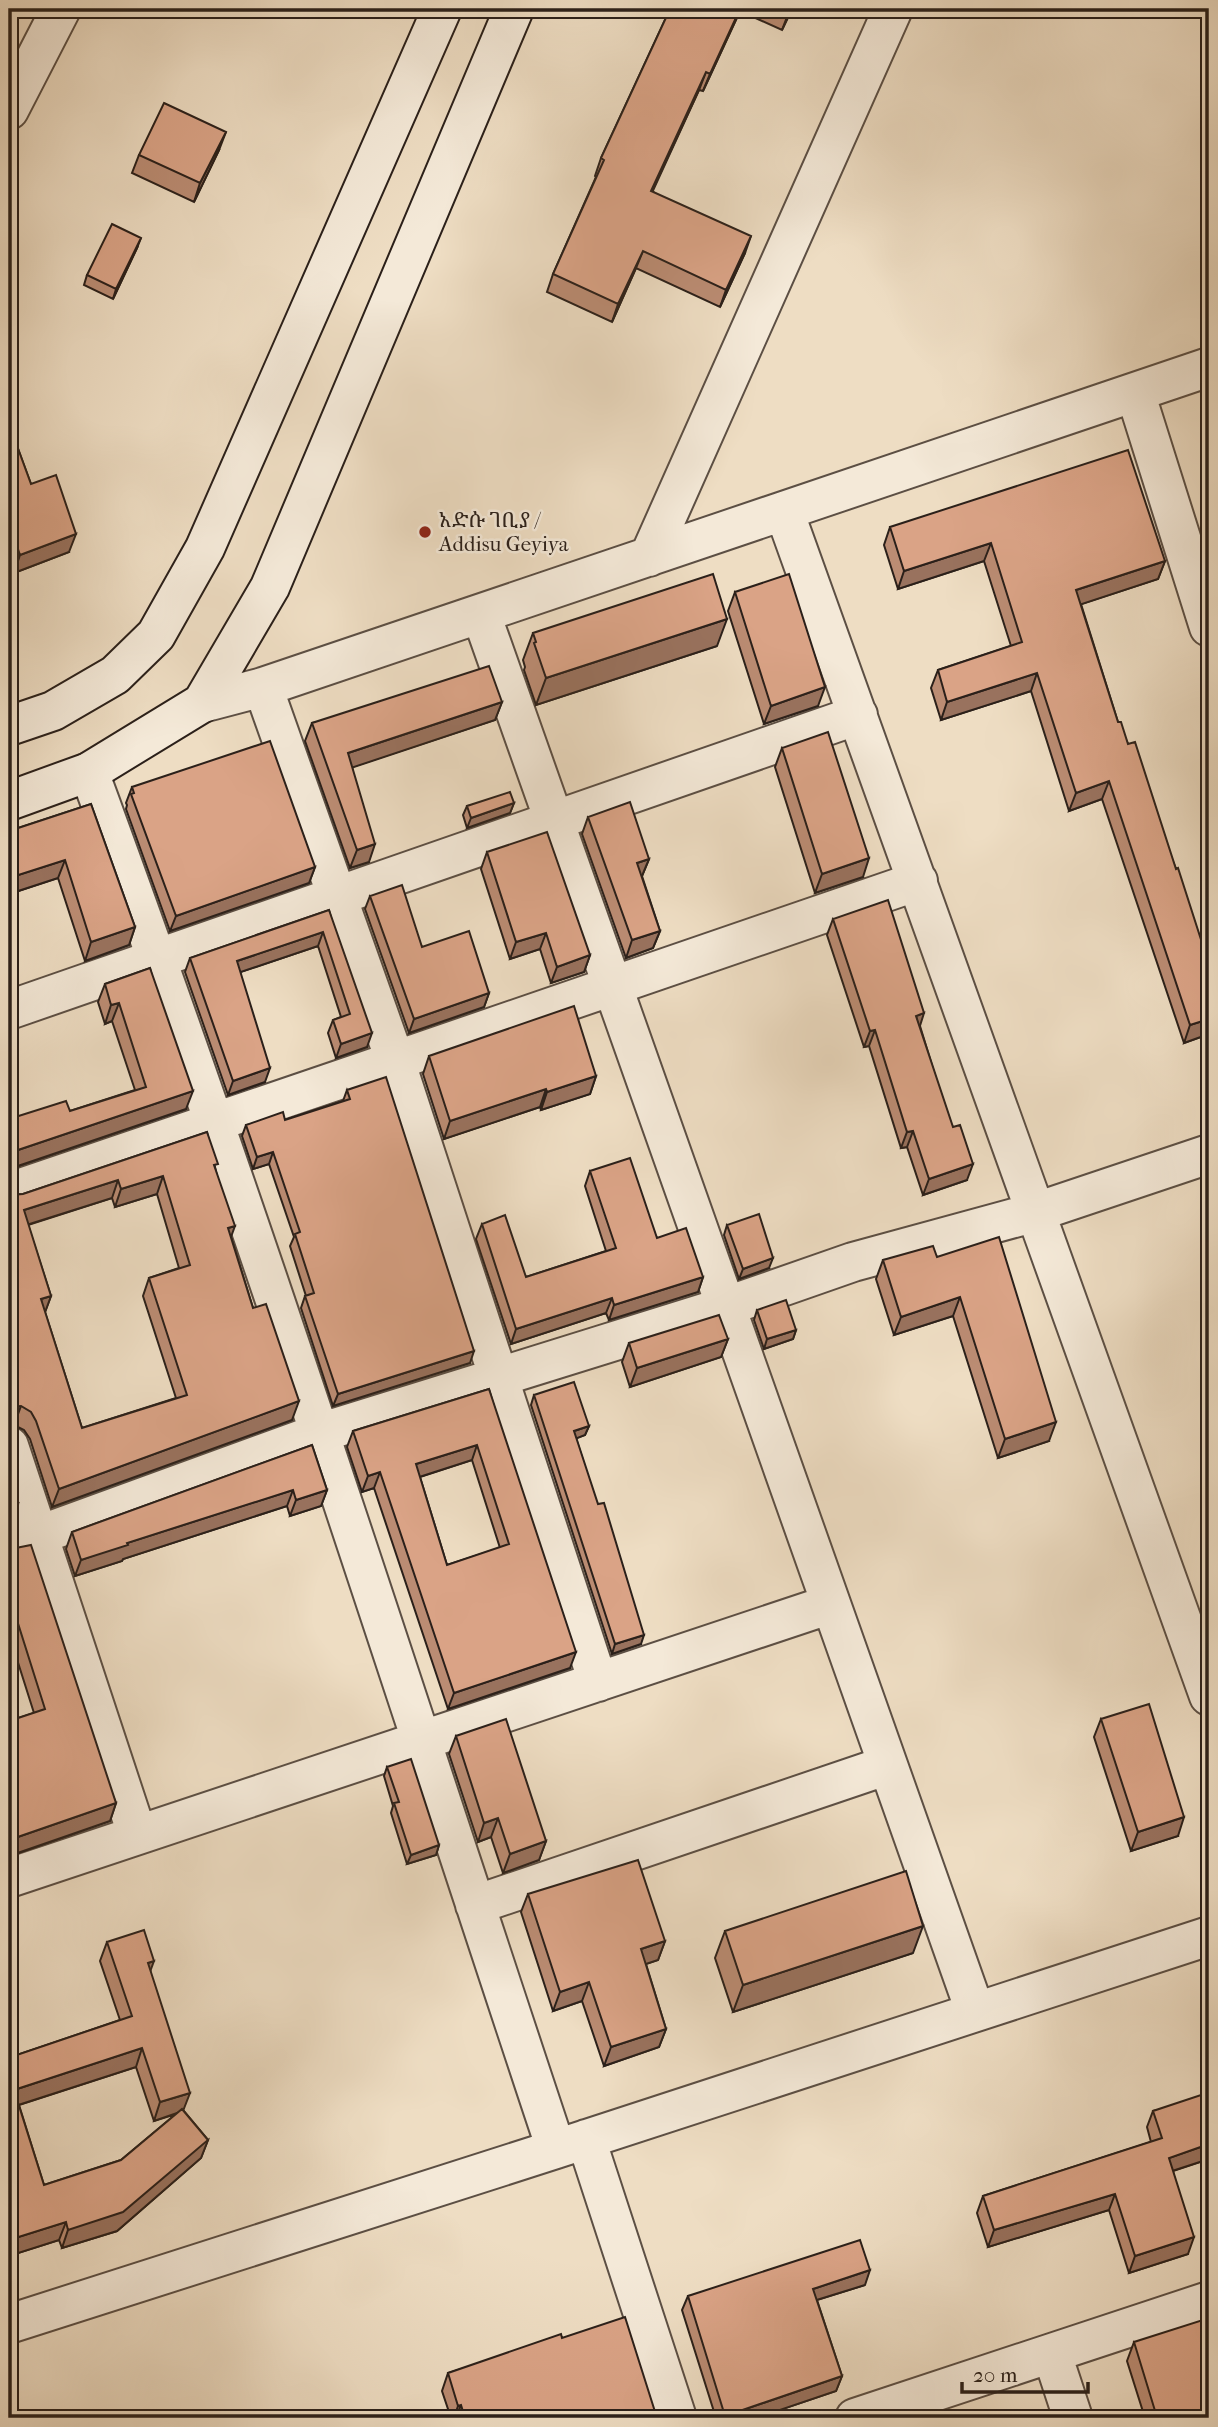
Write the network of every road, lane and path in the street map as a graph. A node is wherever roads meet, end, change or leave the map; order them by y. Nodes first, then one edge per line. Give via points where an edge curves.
1 (61, 9) edge
2 (442, 9) edge
3 (514, 9) edge
4 (893, 9) edge
5 (9, 110) edge
6 (1209, 367) edge
7 (1135, 392) junction
8 (785, 511) junction
9 (649, 557) junction
10 (481, 614) junction
11 (1209, 627) edge
12 (263, 687) junction
13 (202, 703) junction
14 (858, 715) junction
15 (9, 726) edge
16 (89, 772) junction
17 (9, 801) edge
18 (554, 819) junction
19 (918, 881) junction
20 (337, 897) junction
21 (158, 958) junction
22 (612, 984) junction
23 (9, 1010) edge
24 (395, 1060) junction
25 (213, 1124) junction
26 (1209, 1154) edge
27 (9, 1192) edge
28 (1036, 1212) junction
29 (727, 1306) junction
30 (499, 1378) junction
31 (319, 1433) junction
32 (9, 1446) edge
33 (23, 1540) edge
34 (831, 1604) junction
35 (598, 1682) junction
36 (1209, 1696) edge
37 (419, 1741) junction
38 (888, 1765) junction
39 (137, 1834) junction
40 (9, 1878) edge
41 (475, 1905) junction
42 (1209, 1936) edge
43 (975, 2011) junction
44 (571, 2144) junction
45 (1209, 2301) edge
46 (9, 2324) edge
47 (1052, 2354) junction
48 (677, 2418) edge
49 (855, 2418) edge
50 (1073, 2418) edge

1 - 5 street
2 - 15 street via 205,548 156,635 115,675 53,711
3 - 13 street via 270,587
4 - 9 street
6 - 7 street
7 - 8 street
7 - 11 street
8 - 9 street
8 - 14 street
9 - 10 street
10 - 12 street
10 - 18 street
12 - 13 street
12 - 20 street
13 - 16 street
14 - 18 street
14 - 19 street
16 - 17 street
16 - 21 street
18 - 20 street
18 - 22 street
19 - 22 street
19 - 28 street
20 - 21 street
20 - 24 street
21 - 23 street
21 - 25 street
22 - 24 street
22 - 29 street
24 - 25 street
24 - 30 street
25 - 27 street
25 - 31 street
26 - 28 street
28 - 29 street via 853,1262
28 - 36 street
29 - 30 street
29 - 34 street
30 - 31 street
30 - 35 street
31 - 33 street
31 - 37 street
32 - 33 street
33 - 39 street
34 - 35 street
34 - 38 street
35 - 37 street
37 - 39 street
37 - 41 street
38 - 41 street
38 - 43 street
39 - 40 street
41 - 44 street
42 - 43 street
43 - 44 street
44 - 46 street
44 - 48 street
45 - 47 street
47 - 49 street
47 - 50 street

